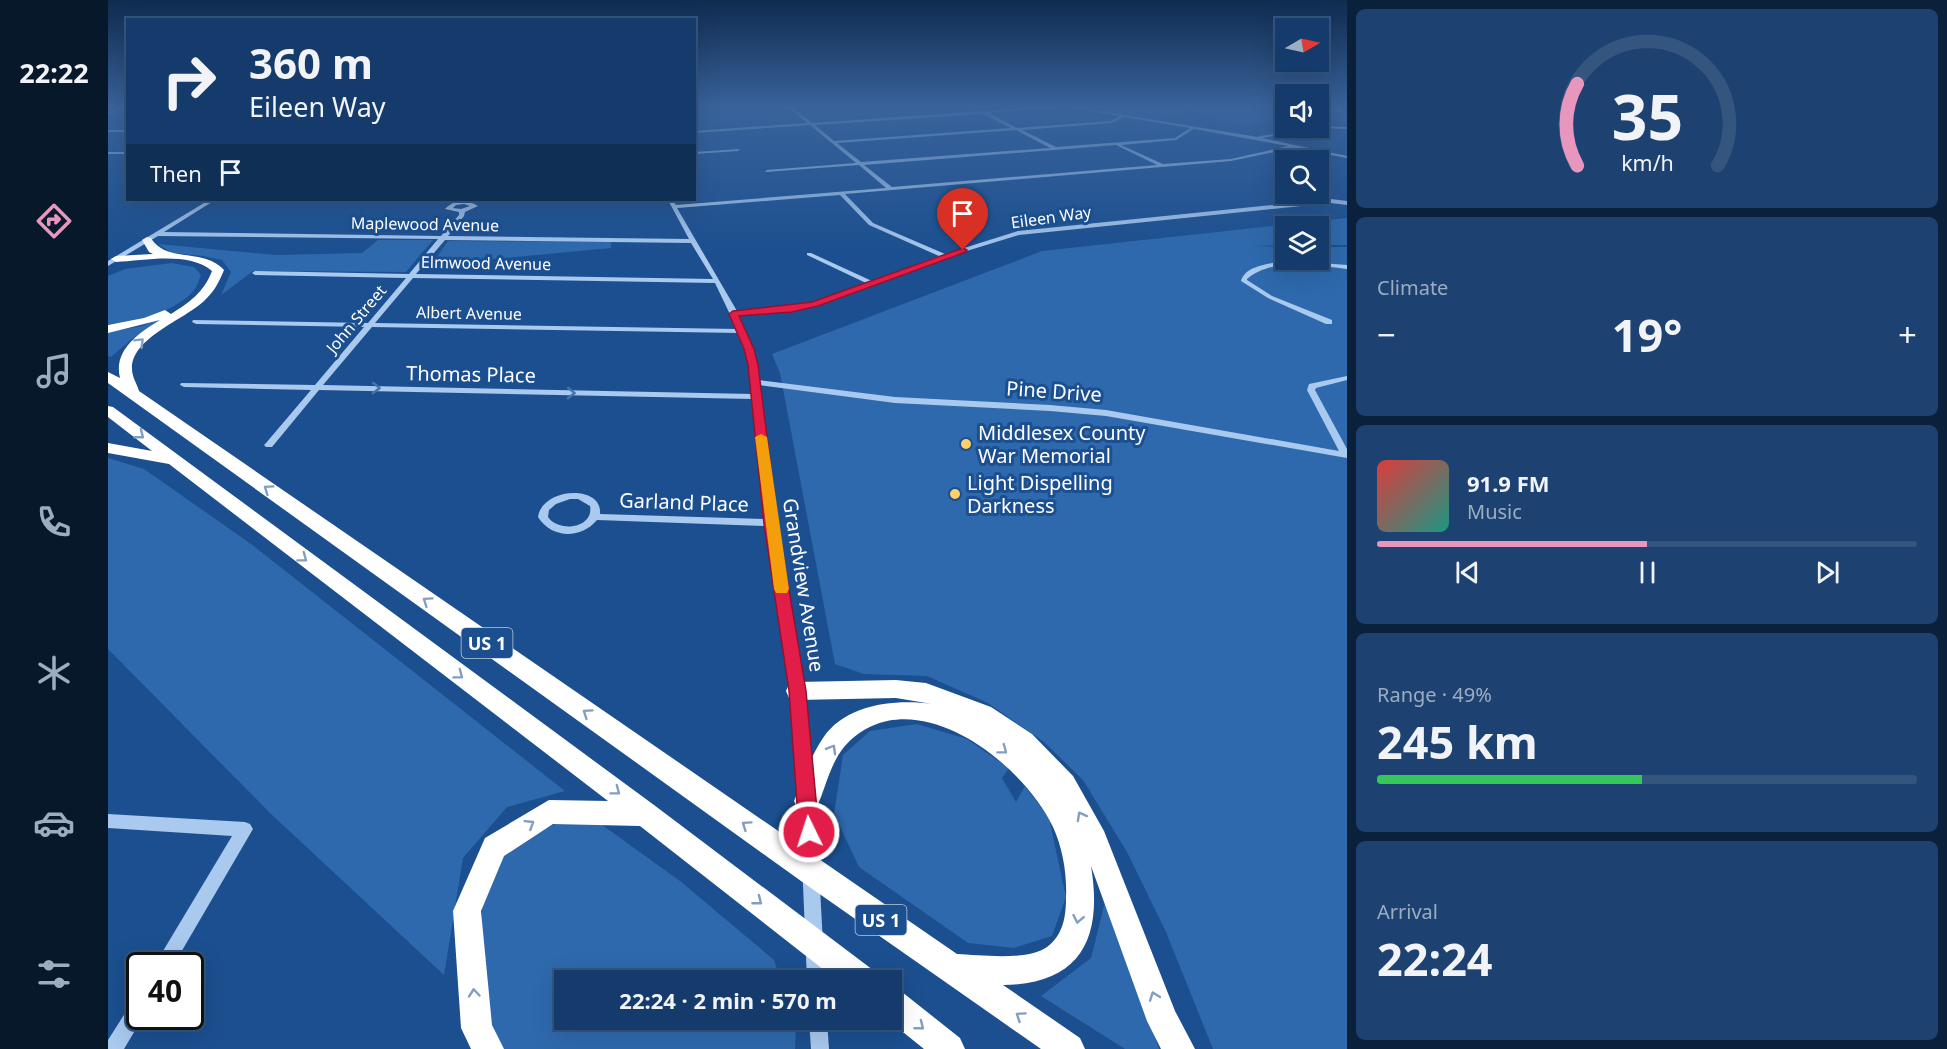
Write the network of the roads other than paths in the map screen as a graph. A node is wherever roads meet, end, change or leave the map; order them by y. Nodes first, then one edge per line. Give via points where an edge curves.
1 (851, 156) edge
2 (959, 156) edge
3 (1142, 156) edge
4 (1252, 156) edge
5 (861, 164) junction
6 (1164, 166) junction
7 (767, 171) dead end
8 (891, 189) junction
9 (841, 194) junction
10 (210, 201) edge
11 (671, 201) edge
12 (1347, 202) edge
13 (674, 207) junction
14 (462, 212) dead end
15 (152, 237) junction
16 (441, 238) junction
17 (692, 241) junction
18 (809, 254) dead end
19 (945, 256) junction
20 (178, 258) junction
21 (111, 264) edge
22 (1347, 267) edge
23 (255, 273) dead end
24 (410, 276) junction
25 (716, 280) junction
26 (873, 284) junction
27 (733, 314) junction
28 (196, 322) dead end
29 (1329, 322) dead end
30 (369, 325) junction
31 (108, 328) edge
32 (741, 331) junction
33 (108, 376) edge
34 (1347, 378) edge
35 (755, 382) junction
36 (184, 385) dead end
37 (317, 387) junction
38 (133, 394) junction
39 (757, 397) junction
40 (108, 410) edge
41 (269, 445) dead end
42 (108, 448) edge
43 (1346, 454) edge
44 (173, 460) junction
45 (595, 517) junction
46 (771, 524) junction
47 (797, 691) junction
48 (807, 801) junction
49 (645, 814) junction
50 (108, 821) edge
51 (811, 871) junction
52 (814, 943) junction
53 (171, 952) edge
54 (951, 969) junction
55 (815, 970) edge
56 (848, 970) edge
57 (902, 1013) edge
58 (126, 1028) edge
59 (819, 1030) edge
60 (113, 1049) edge
61 (488, 1049) edge
62 (820, 1049) edge
63 (949, 1049) edge
64 (1069, 1049) edge
65 (1179, 1049) edge

1 - 5 street
2 - 5 street
3 - 6 street
4 - 6 street
5 - 7 street
5 - 8 street
6 - 8 street
8 - 9 street
9 - 13 street
9 - 19 street via 871,224
10 - 15 street
11 - 13 street, Grandview Avenue
12 - 19 street, Eileen Way via 1042,229
13 - 17 street, Grandview Avenue
14 - 16 street, John Street
15 - 16 street, Maplewood Avenue
15 - 20 highway via 148,245 161,255
15 - 21 street
16 - 17 street, Maplewood Avenue
16 - 24 street, John Street
17 - 25 street, Grandview Avenue
18 - 26 street
19 - 26 street, Eileen Way
20 - 21 highway
38 -> 20 highway via 125,368 128,355 138,342 200,300 217,279 214,265
21 - 31 highway via 195,264 208,277 191,299 172,311 147,321
22 - 29 street via 1271,265 1253,270 1244,278 1254,290
23 - 24 street, Elmwood Avenue
24 - 25 street, Elmwood Avenue
24 - 30 street, John Street
25 - 27 street, Grandview Avenue
26 - 27 street, Eileen Way via 792,309
27 - 32 street, Grandview Avenue
28 - 30 street, Albert Avenue
30 - 32 street, Albert Avenue
30 - 37 street, John Street
32 - 35 street, Grandview Avenue via 751,355
33 - 38 highway, US 1
34 - 43 street via 1312,386 1311,390
35 - 39 street, Grandview Avenue
35 - 43 street, Pine Drive via 894,400 1106,413
36 - 37 street, Thomas Place
37 -> 39 street, Thomas Place
37 - 41 street, John Street
51 -> 38 highway, US 1
39 - 46 street, Grandview Avenue
40 -> 44 highway, US 1
42 - 44 highway
44 -> 49 highway, US 1
45 - 45 street, Garland Place via 594,504 578,496 550,502 542,515 544,522 559,530 580,528
45 - 46 street, Garland Place
46 - 47 street, Grandview Avenue
47 - 48 street, Grandview Avenue
65 -> 47 highway via 1163,1021 1095,840 1064,784 1024,741 983,714 926,692
48 - 51 street, Grandview Avenue
48 -> 54 highway via 833,743 849,728 898,710 950,717 979,731 1039,783 1061,816 1074,848 1080,917 1072,940 1057,958 1038,966
49 -> 52 highway, US 1
61 -> 49 highway via 477,1028 467,911 494,847 549,812
50 - 53 street via 245,829
51 - 52 street, Grandview Avenue
51 - 54 highway, US 1
52 - 55 street, Grandview Avenue
52 - 56 highway, US 1
64 -> 54 highway, US 1
57 -> 63 highway
58 - 60 street
59 - 62 street

